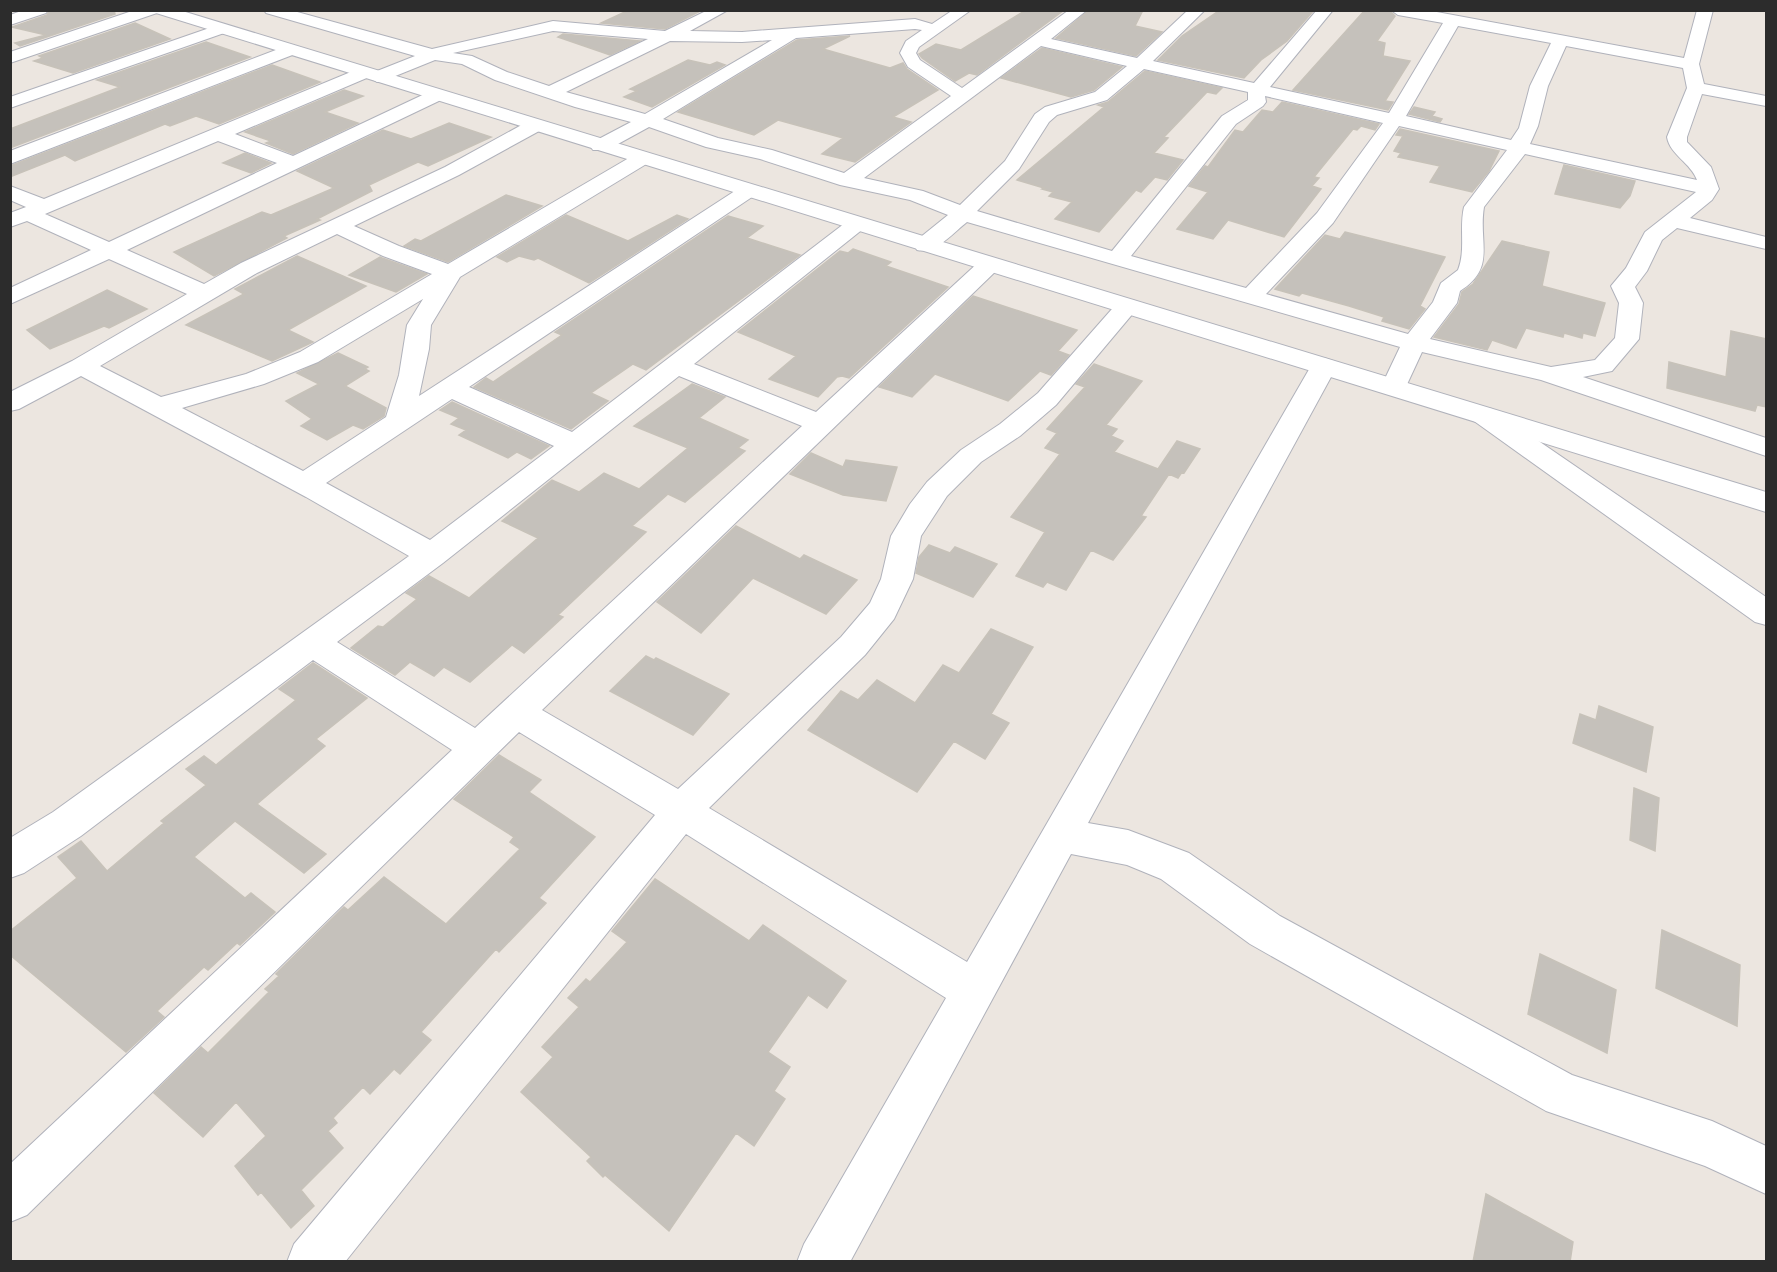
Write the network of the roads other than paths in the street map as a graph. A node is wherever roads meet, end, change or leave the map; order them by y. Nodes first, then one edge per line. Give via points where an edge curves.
1 (41, 10) edge
2 (271, 10) edge
3 (567, 10) edge
4 (721, 10) edge
5 (837, 10) edge
6 (899, 10) edge
7 (964, 10) edge
8 (1080, 10) edge
9 (1198, 10) edge
10 (1326, 10) edge
11 (1398, 10) edge
12 (1705, 10) edge
13 (164, 11) edge
14 (10, 20) edge
15 (1452, 20) junction
16 (915, 24) junction
17 (220, 29) junction
18 (935, 29) junction
19 (791, 35) junction
20 (669, 36) junction
21 (1561, 40) junction
22 (1039, 41) junction
23 (289, 50) junction
24 (439, 52) junction
25 (10, 58) edge
26 (1141, 63) junction
27 (1691, 64) junction
28 (371, 75) junction
29 (1696, 88) junction
30 (1258, 90) junction
31 (552, 92) junction
32 (437, 95) junction
33 (962, 96) junction
34 (1767, 102) edge
35 (10, 103) edge
36 (1395, 118) junction
37 (648, 120) junction
38 (534, 126) junction
39 (218, 134) junction
40 (600, 146) junction
41 (1520, 147) junction
42 (10, 158) edge
43 (641, 159) junction
44 (295, 163) junction
45 (847, 181) junction
46 (1709, 189) junction
47 (748, 191) junction
48 (10, 192) edge
49 (28, 214) edge
50 (963, 214) junction
51 (1674, 221) junction
52 (857, 225) junction
53 (336, 226) junction
54 (1767, 243) edge
55 (925, 245) junction
56 (109, 252) junction
57 (1117, 259) junction
58 (989, 265) junction
59 (451, 273) junction
60 (204, 293) junction
61 (1251, 296) junction
62 (10, 297) edge
63 (1127, 306) junction
64 (1414, 343) junction
65 (81, 366) junction
66 (677, 366) junction
67 (1324, 366) junction
68 (1549, 374) junction
69 (448, 387) junction
70 (1394, 387) junction
71 (10, 403) edge
72 (156, 406) junction
73 (1483, 415) junction
74 (399, 420) junction
75 (821, 424) junction
76 (576, 445) junction
77 (1767, 447) edge
78 (304, 484) junction
79 (1767, 502) edge
80 (432, 555) junction
81 (1767, 613) edge
82 (314, 644) junction
83 (516, 712) junction
84 (478, 748) junction
85 (682, 810) junction
86 (1062, 835) junction
87 (10, 860) edge
88 (975, 991) junction
89 (1767, 1170) edge
90 (10, 1198) edge
91 (312, 1262) edge
92 (822, 1262) edge

1 - 14 street
2 - 24 street
3 - 24 street
4 - 20 street
5 - 19 street
6 - 16 street
7 - 18 street
8 - 22 street
9 - 26 street
10 - 30 street
11 - 15 street
12 - 27 street
13 - 17 street
13 - 25 street
15 - 21 street
15 - 36 street
16 - 18 street
16 - 19 street
17 - 23 street
17 - 35 street
18 - 33 street via 912,44 908,53 915,63
19 - 20 street
19 - 37 street
20 - 24 street via 553,26
20 - 31 street
21 - 27 street
21 - 41 street via 1537,88 1528,133 1521,138
22 - 26 street
22 - 33 street
23 - 28 street
23 - 42 street
24 - 28 street
24 - 31 street
26 - 30 street
26 - 50 street via 1101,96 1051,111 1042,118 1012,165
27 - 29 street
28 - 32 street
28 - 39 street
29 - 34 street
29 - 46 street via 1677,137 1678,144 1705,171
30 - 36 street
30 - 57 street via 1257,102 1229,120
31 - 37 street
32 - 38 street
32 - 44 street
33 - 45 street
36 - 41 street
36 - 61 street via 1325,218
37 - 40 street
37 - 45 street via 712,143 765,154
38 - 40 street
38 - 53 street via 452,171
39 - 44 street
39 - 49 street
40 - 43 street
41 - 46 street
41 - 64 street via 1474,207 1471,215 1475,245 1467,276 1449,288 1445,303
43 - 47 street
43 - 59 street
44 - 56 street
45 - 50 street via 916,195
46 - 51 street
47 - 52 street
47 - 69 street
48 - 49 street
49 - 56 street
50 - 55 street
50 - 57 street
51 - 54 street
51 - 68 street via 1653,237 1636,271 1623,286 1631,303 1627,339 1603,366
52 - 55 street
52 - 66 street
53 - 59 street
53 - 60 street
55 - 58 street
56 - 60 street
56 - 62 street
57 - 61 street
58 - 63 street
58 - 75 street
59 - 72 street via 291,365
59 - 74 street via 418,325 415,358
60 - 65 street
61 - 64 street
63 - 67 street
63 - 85 street via 1047,399 971,456 937,489 906,536 897,579 884,610 853,646
64 - 68 street
64 - 70 street
65 - 71 street
65 - 72 street
66 - 75 street
66 - 76 street
67 - 70 street
67 - 86 street
68 - 77 street
69 - 74 street
69 - 76 street
70 - 73 street
72 - 78 street
73 - 79 street
73 - 81 street
74 - 78 street
75 - 83 street
76 - 80 street
78 - 80 street
80 - 82 street
82 - 84 street
82 - 87 street via 68,824
83 - 84 street
83 - 85 street
84 - 90 street
85 - 88 street
85 - 91 street
86 - 88 street
86 - 89 street via 1128,848 1175,866 1265,930 1562,1095 1712,1145
88 - 92 street

